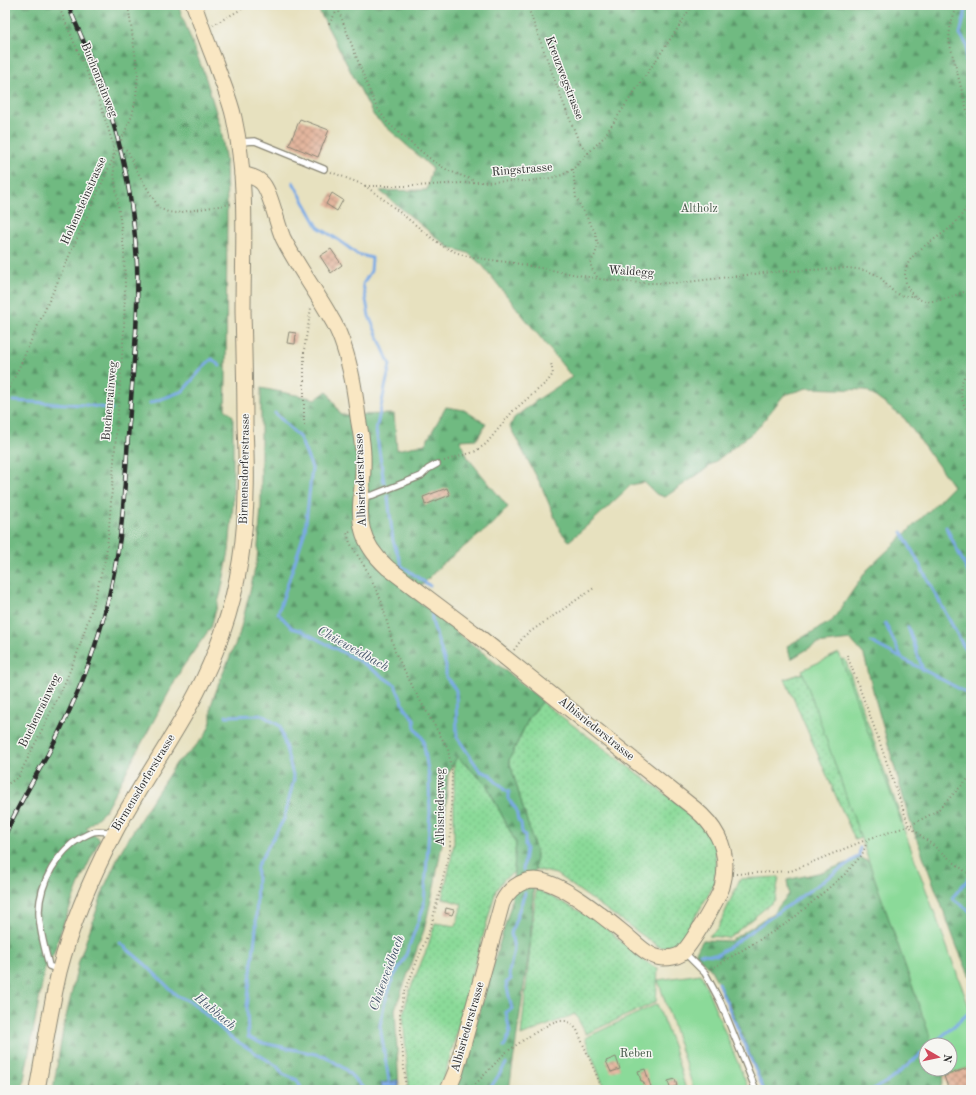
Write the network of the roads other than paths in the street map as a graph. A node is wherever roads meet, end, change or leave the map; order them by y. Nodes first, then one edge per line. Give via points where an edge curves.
1 (194, 5) edge
2 (238, 142) junction
3 (324, 169) road end
4 (242, 174) junction
5 (437, 464) road end
6 (360, 497) junction
7 (114, 833) junction
8 (684, 951) junction
9 (59, 970) junction
10 (37, 1090) edge
11 (448, 1090) edge
12 (756, 1090) edge

1 - 2 main road, Birmensdorferstrasse via 228,96
2 - 3 lane via 255,141
2 - 4 main road, Birmensdorferstrasse
4 - 6 main road, Albisriederstrasse via 258,179 266,186 282,235 293,258 332,319 342,341 356,402 363,455
4 - 7 main road, Birmensdorferstrasse via 247,492 240,563 228,616 203,681 186,714
5 - 6 lane via 421,476 373,495
6 - 8 main road, Albisriederstrasse via 361,523 366,542 382,563 508,659 707,820 722,846 723,882 716,901
7 - 9 main road, Birmensdorferstrasse via 73,926
7 - 9 lane via 92,832 64,850 43,889 39,912 42,936 49,966
8 - 11 main road, Albisriederstrasse via 667,958 654,956 574,896 542,881 531,880 521,883 509,892 502,903 456,1071
8 - 12 lane via 705,973
9 - 10 main road, Birmensdorferstrasse

